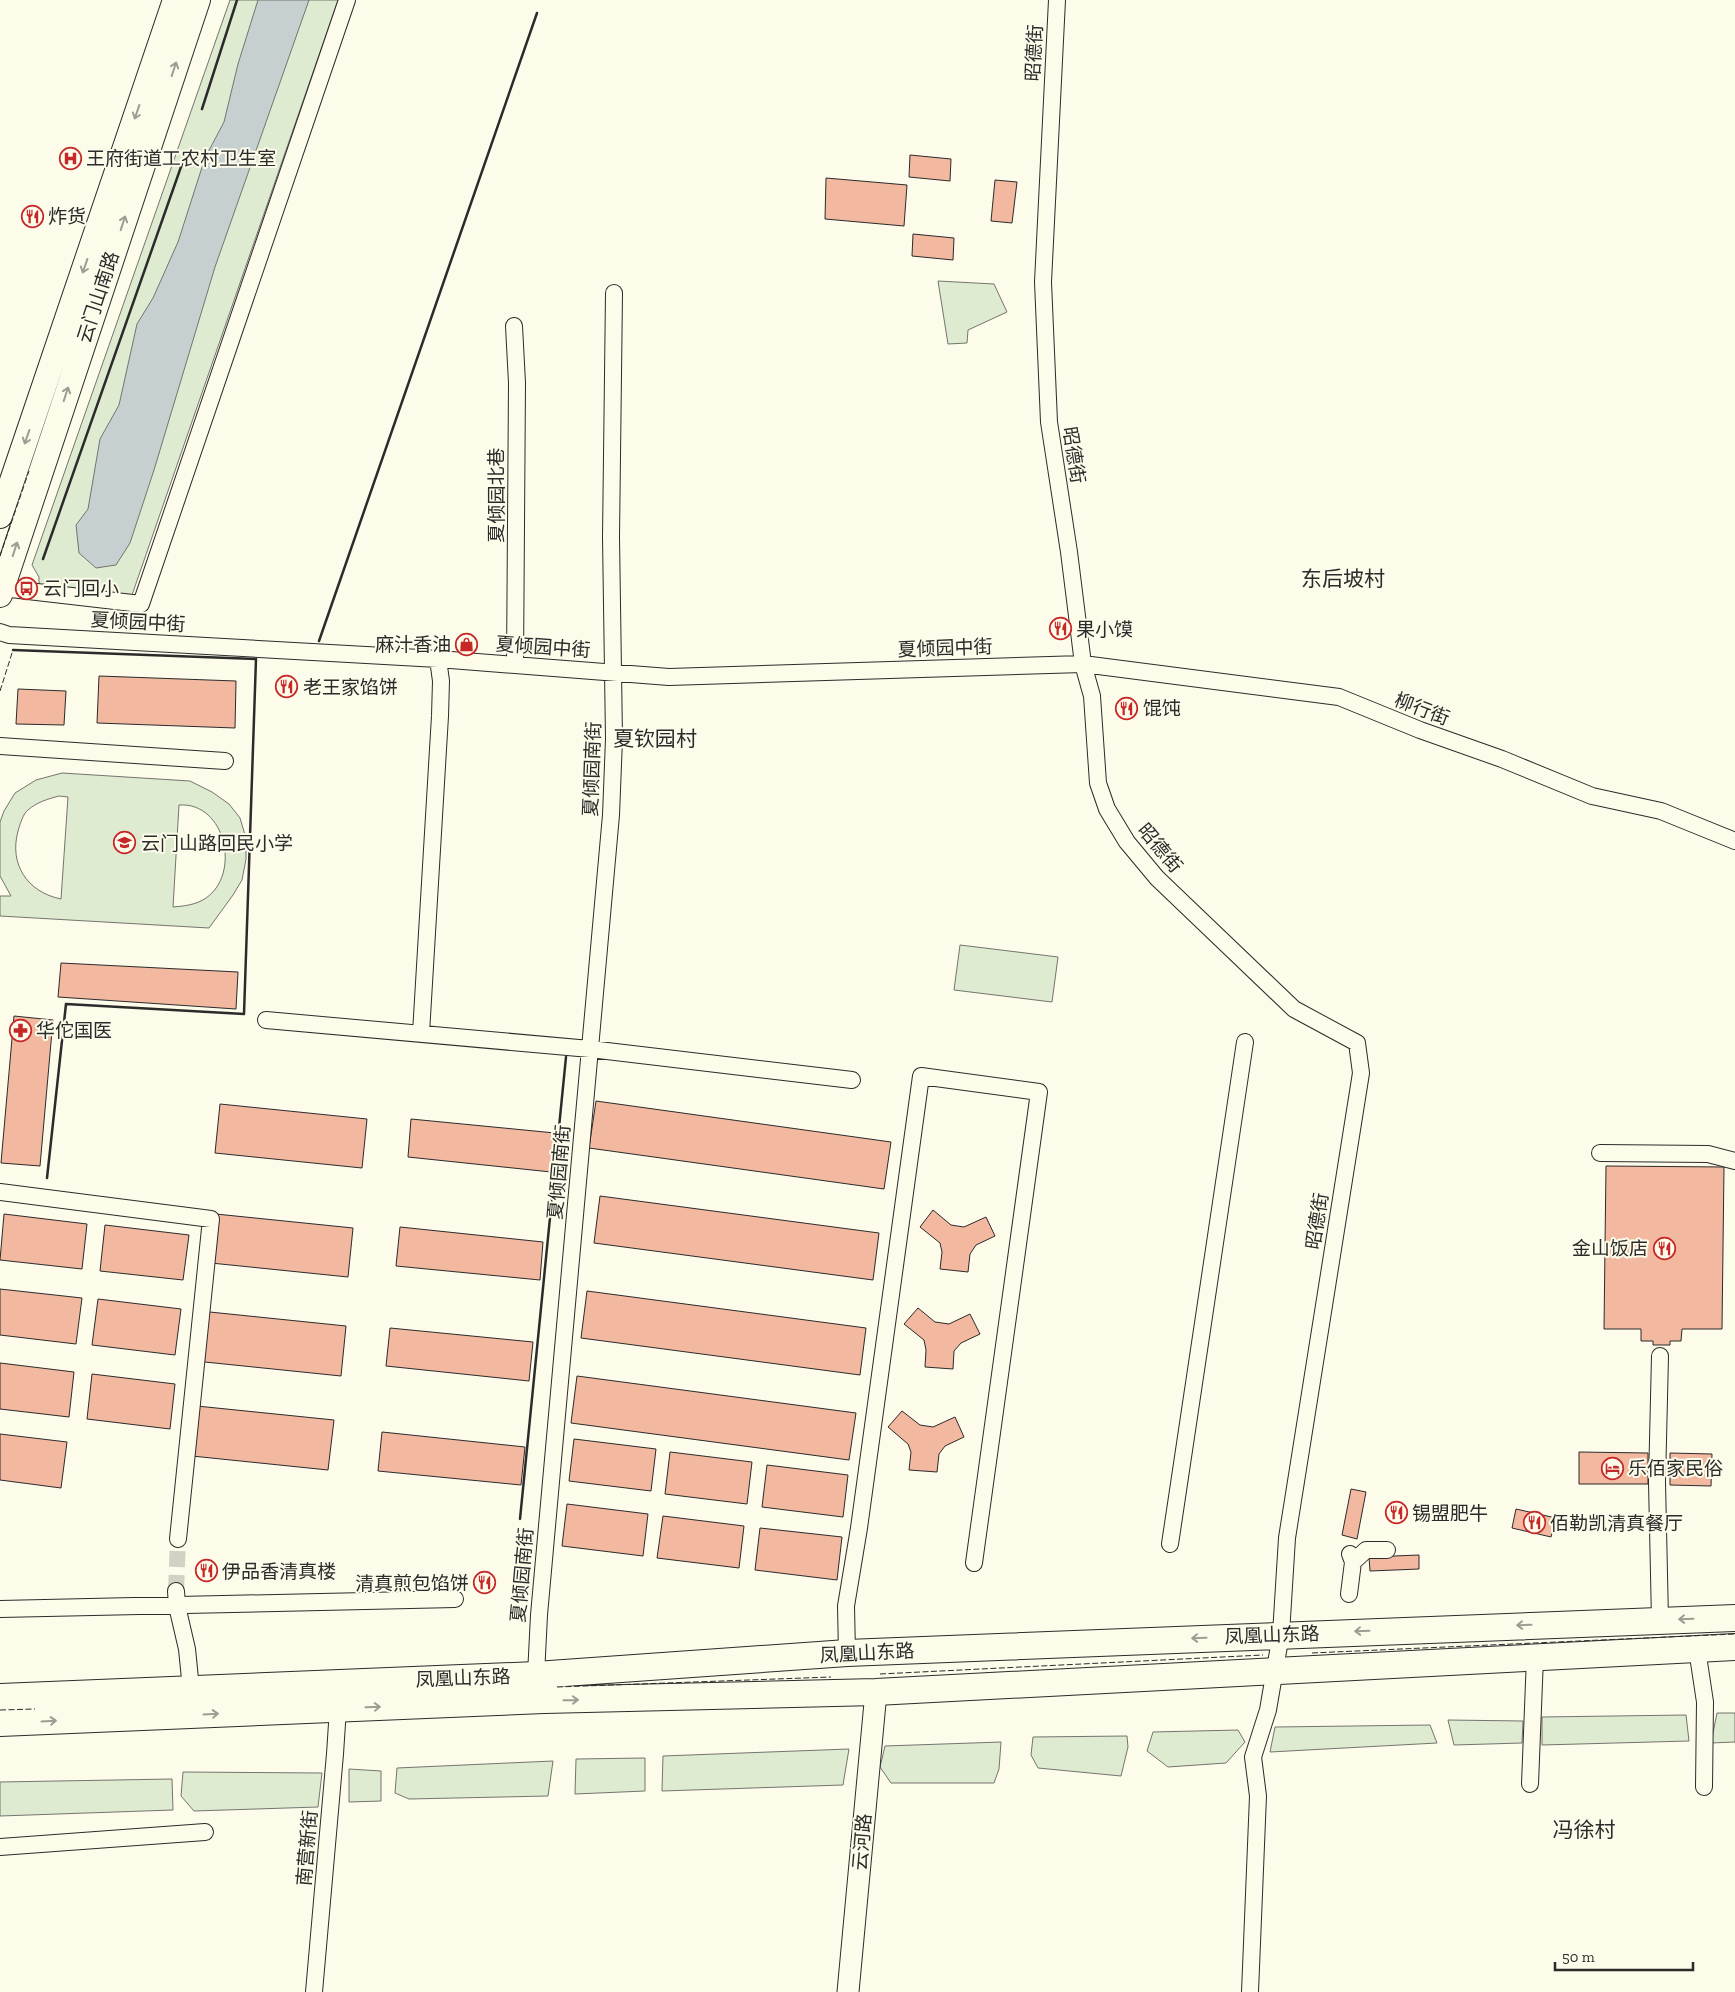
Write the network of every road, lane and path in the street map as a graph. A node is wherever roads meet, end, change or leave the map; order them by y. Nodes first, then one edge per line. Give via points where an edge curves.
1 (175, 0) edge
2 (198, 0) edge
3 (347, 0) edge
4 (1057, 0) edge
5 (614, 293) dead end
6 (514, 326) dead end
7 (0, 516) edge
8 (1, 592) edge
9 (0, 632) edge
10 (438, 659) junction
11 (1083, 664) junction
12 (515, 665) junction
13 (612, 672) junction
14 (0, 746) edge
15 (225, 761) dead end
16 (1735, 841) edge
17 (266, 1020) dead end
18 (421, 1033) junction
19 (1245, 1042) dead end
20 (590, 1050) junction
21 (852, 1080) dead end
22 (1600, 1153) dead end
23 (1735, 1161) edge
24 (0, 1192) edge
25 (1660, 1356) dead end
26 (178, 1539) tunnel mouth
27 (1170, 1544) dead end
28 (1387, 1550) dead end
29 (974, 1563) dead end
30 (1349, 1594) dead end
31 (176, 1598) junction
32 (455, 1599) dead end
33 (0, 1610) edge
34 (1735, 1618) edge
35 (1660, 1620) junction
36 (1281, 1634) junction
37 (1735, 1647) edge
38 (1697, 1649) junction
39 (847, 1653) junction
40 (1535, 1657) junction
41 (1275, 1670) junction
42 (536, 1674) junction
43 (191, 1689) junction
44 (876, 1692) junction
45 (0, 1697) edge
46 (544, 1700) junction
47 (338, 1708) junction
48 (0, 1724) edge
49 (1530, 1784) dead end
50 (1704, 1787) dead end
51 (205, 1832) dead end
52 (0, 1847) edge
53 (314, 1992) edge
54 (848, 1992) edge
55 (1250, 1992) edge

1 -> 7 main road, 云门山南路
8 -> 2 main road, 云门山南路
3 - 8 street via 140,604
4 - 11 street, 昭德街 via 1042,282 1049,422
5 - 13 street, 夏倾园南街
6 - 12 street, 夏倾园北巷 via 517,383
9 - 10 street, 夏倾园中街
10 - 12 street, 夏倾园中街
10 - 18 street via 442,682
11 - 13 street, 夏倾园中街 via 729,676 669,677
11 - 16 street, 柳行街 via 1339,697 1592,796 1661,811
11 - 36 street, 昭德街 via 1092,696 1098,783 1107,809 1127,842 1157,878 1294,1009 1356,1043 1361,1073 1287,1538
12 - 13 street, 夏倾园中街
13 - 20 street, 夏倾园南街 via 614,739 610,814
14 - 15 street
17 - 18 street
18 - 20 street
19 - 27 street
20 - 21 street
20 - 42 street, 夏倾园南街 via 538,1615
22 - 23 street via 1708,1154
24 - 26 street via 211,1219
25 - 35 street via 1657,1482
28 - 30 street via 1366,1550 1352,1558
29 - 39 street via 1039,1092 921,1076 861,1519 846,1606
31 - 32 street
31 - 33 street
31 - 43 street via 187,1649
34 -> 35 main road, 凤凰山东路
35 -> 36 main road, 凤凰山东路
36 -> 39 main road, 凤凰山东路
36 - 41 street
37 - 38 main road, 凤凰山东路
38 - 40 main road, 凤凰山东路
38 - 50 street via 1705,1702
39 - 42 main road, 凤凰山东路
40 - 41 main road, 凤凰山东路
40 - 49 street
41 - 44 main road, 凤凰山东路
41 - 55 street via 1268,1710 1253,1757 1258,1796
42 - 43 main road, 凤凰山东路
42 - 46 street, 夏倾园南街
43 - 45 main road, 凤凰山东路
46 -> 44 main road, 凤凰山东路
44 - 54 street, 云河路
47 -> 46 main road, 凤凰山东路
48 -> 47 main road, 凤凰山东路
47 - 53 street, 南营新街
51 - 52 street

